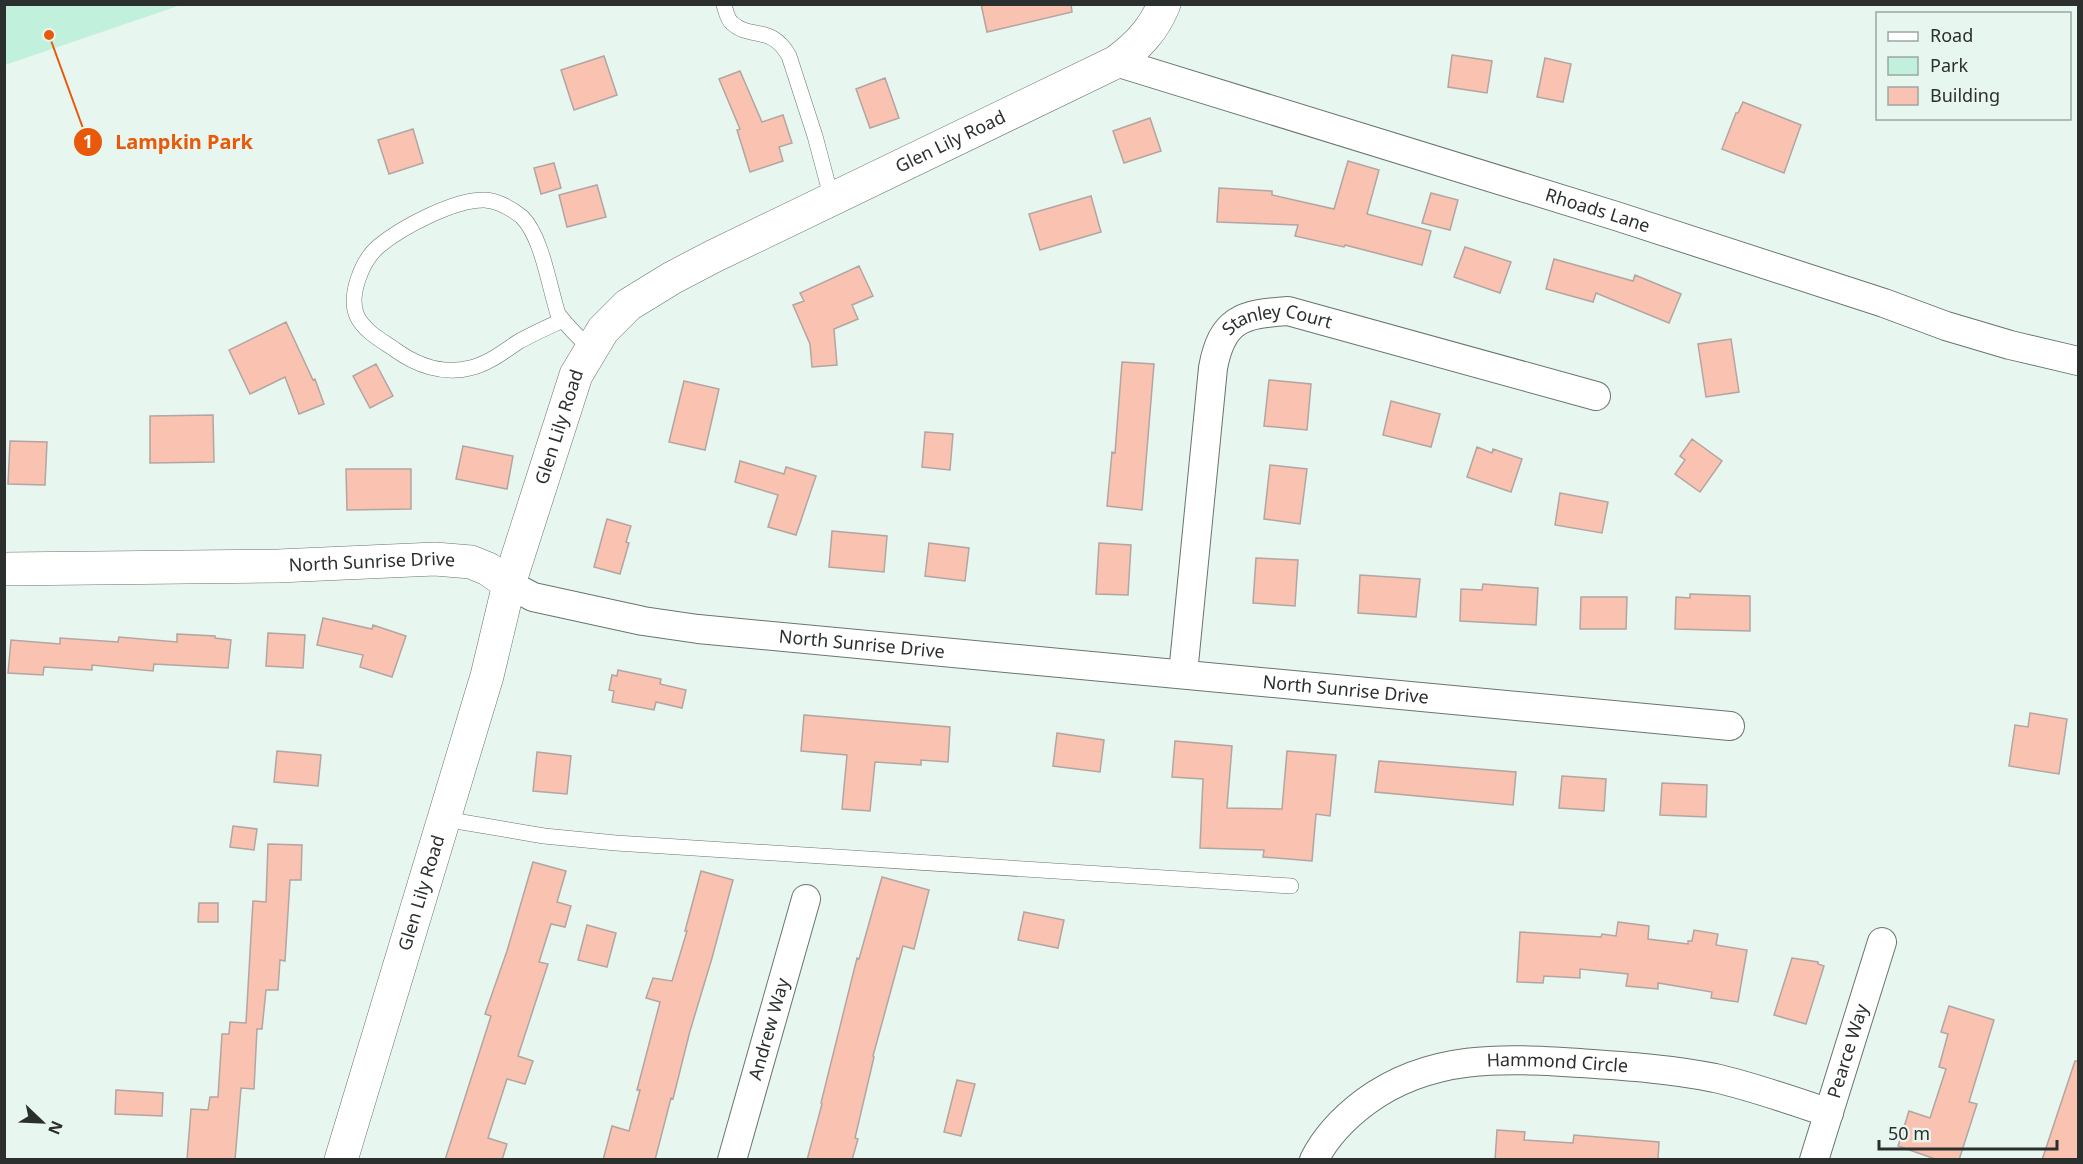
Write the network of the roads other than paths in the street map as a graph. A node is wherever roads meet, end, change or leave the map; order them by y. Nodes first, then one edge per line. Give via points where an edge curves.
1 (1164, 4) edge
2 (724, 5) edge
3 (1116, 62) junction
4 (832, 200) junction
5 (563, 320) junction
6 (591, 349) junction
7 (2079, 361) edge
8 (1596, 396) dead end
9 (4, 569) edge
10 (509, 584) junction
11 (1183, 674) junction
12 (1730, 726) dead end
13 (444, 819) junction
14 (1291, 886) dead end
15 (806, 899) dead end
16 (1882, 942) dead end
17 (1829, 1113) junction
18 (341, 1160) edge
19 (732, 1160) edge
20 (1314, 1160) edge
21 (1814, 1160) edge

1 - 3 street, Glen Lily Road via 1150,30
2 - 4 lane via 732,23 772,37 789,56
3 - 4 street, Glen Lily Road
3 - 7 street, Rhoads Lane via 1627,220 1946,326
4 - 6 street, Glen Lily Road via 714,255 628,305 603,330
5 - 5 lane via 537,239 523,219 508,207 488,200 450,206 377,247 363,268 354,293 357,315 371,333 400,354 429,368 449,371 471,368 495,358
5 - 6 lane
6 - 10 street, Glen Lily Road via 576,375
8 - 11 street, Stanley Court via 1288,310 1247,317 1229,328 1217,346 1213,368
9 - 10 street, North Sunrise Drive via 278,566 435,559 471,562
10 - 11 street, North Sunrise Drive via 533,597 698,629
10 - 13 street, Glen Lily Road via 487,675
11 - 12 street, North Sunrise Drive
13 - 14 lane via 543,836 615,843
13 - 18 street, Glen Lily Road
15 - 19 street, Andrew Way
16 - 17 street, Pearce Way
17 - 20 street, Hammond Circle via 1752,1088 1684,1073 1560,1062 1476,1061 1424,1071 1377,1094 1334,1129
17 - 21 street, Pearce Way

